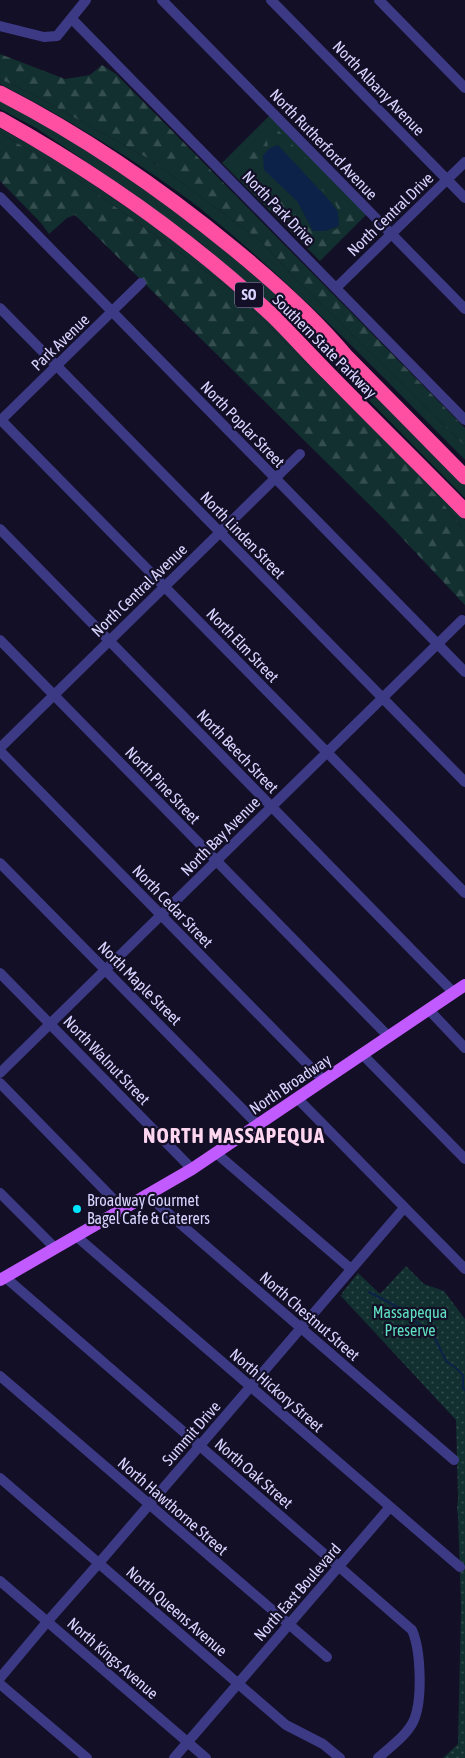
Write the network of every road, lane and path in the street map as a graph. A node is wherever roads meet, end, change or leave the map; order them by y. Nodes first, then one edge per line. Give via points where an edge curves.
1 (86, 0) edge
2 (162, 0) edge
3 (271, 0) edge
4 (379, 0) edge
5 (72, 19) junction
6 (0, 26) edge
7 (465, 88) edge
8 (0, 93) edge
9 (0, 119) edge
10 (465, 162) edge
11 (447, 180) junction
12 (0, 197) edge
13 (465, 198) edge
14 (391, 234) junction
15 (141, 283) dead end
16 (336, 288) junction
17 (0, 308) edge
18 (465, 309) edge
19 (112, 312) junction
20 (57, 366) junction
21 (0, 420) edge
22 (465, 420) edge
23 (300, 454) dead end
24 (465, 477) edge
25 (275, 478) junction
26 (465, 511) edge
27 (0, 529) edge
28 (220, 532) junction
29 (164, 586) junction
30 (462, 620) dead end
31 (0, 640) edge
32 (109, 641) junction
33 (438, 644) junction
34 (465, 672) edge
35 (54, 695) junction
36 (382, 698) junction
37 (0, 750) edge
38 (327, 753) junction
39 (465, 782) edge
40 (272, 807) junction
41 (216, 861) junction
42 (0, 862) edge
43 (465, 893) edge
44 (161, 915) junction
45 (105, 970) junction
46 (0, 972) edge
47 (465, 985) edge
48 (454, 993) junction
49 (429, 1010) junction
50 (50, 1024) junction
51 (389, 1037) junction
52 (465, 1048) edge
53 (363, 1055) junction
54 (0, 1073) edge
55 (324, 1081) junction
56 (0, 1083) edge
57 (298, 1099) junction
58 (258, 1125) junction
59 (216, 1153) junction
60 (465, 1159) edge
61 (192, 1169) junction
62 (0, 1193) edge
63 (146, 1195) junction
64 (404, 1208) junction
65 (124, 1209) junction
66 (76, 1236) junction
67 (55, 1248) junction
68 (351, 1269) junction
69 (465, 1269) edge
70 (3, 1278) edge
71 (301, 1328) junction
72 (0, 1376) edge
73 (250, 1387) junction
74 (200, 1446) junction
75 (454, 1460) dead end
76 (0, 1478) edge
77 (149, 1505) junction
78 (390, 1507) junction
79 (99, 1563) junction
80 (339, 1566) junction
81 (460, 1567) dead end
82 (0, 1581) edge
83 (47, 1622) junction
84 (289, 1625) junction
85 (327, 1657) dead end
86 (0, 1678) edge
87 (238, 1683) junction
88 (0, 1684) edge
89 (188, 1742) junction
90 (87, 1758) edge
91 (174, 1758) edge
92 (206, 1758) edge
93 (340, 1758) edge
94 (378, 1758) edge

1 - 5 street
2 - 14 street, North Rutherford Avenue
3 - 11 street, North Albany Avenue
4 - 7 street
5 - 6 street via 57,36 44,37
5 - 16 street, North Park Drive
8 - 24 highway, Southern State Parkway / SO via 95,147 148,182 262,272 332,339
9 - 26 highway, Southern State Parkway / SO via 109,186 212,264 273,316
10 - 11 street, North Central Drive
11 - 13 street, North Albany Avenue
11 - 14 street, North Central Drive
12 - 19 street, North Poplar Street
14 - 16 street, North Central Drive
14 - 18 street, North Rutherford Avenue
15 - 19 street, Park Avenue
16 - 22 street, North Park Drive
17 - 20 street, North Linden Street
19 - 20 street, Park Avenue
19 - 25 street, North Poplar Street
20 - 21 street, Park Avenue
20 - 28 street, North Linden Street
21 - 29 street, North Elm Street
23 - 25 street, North Central Avenue
25 - 28 street, North Central Avenue
25 - 33 street, North Poplar Street
27 - 32 street, North Beech Street
28 - 29 street, North Central Avenue
28 - 36 street, North Linden Street
29 - 32 street, North Central Avenue
29 - 38 street, North Elm Street
30 - 33 street, North Bay Avenue
31 - 35 street, North Pine Street
32 - 35 street, North Central Avenue
32 - 40 street, North Beech Street
33 - 34 street, North Poplar Street
33 - 36 street, North Bay Avenue
35 - 37 street, North Central Avenue
35 - 41 street, North Pine Street
36 - 38 street, North Bay Avenue
36 - 39 street, North Linden Street
37 - 44 street, North Cedar Street
38 - 40 street, North Bay Avenue
38 - 43 street, North Elm Street
40 - 41 street, North Bay Avenue
40 - 48 street, North Beech Street
41 - 44 street, North Bay Avenue
41 - 51 street, North Pine Street
42 - 45 street, North Maple Street
44 - 45 street, North Bay Avenue
44 - 55 street, North Cedar Street
45 - 50 street, North Bay Avenue
45 - 58 street, North Maple Street
46 - 50 street, North Walnut Street
47 - 48 main road, North Broadway
48 - 49 main road, North Broadway
49 - 51 main road, North Broadway
49 - 52 street
50 - 54 street, North Bay Avenue
50 - 61 street, North Walnut Street
51 - 53 main road, North Broadway
53 - 55 main road, North Broadway
53 - 60 street
55 - 57 main road, North Broadway
56 - 65 street
57 - 58 main road, North Broadway
57 - 64 street
58 - 59 main road, North Broadway
59 - 61 main road, North Broadway
59 - 68 street
61 - 63 main road, North Broadway
62 - 67 street
63 - 65 main road, North Broadway
63 - 71 street, North Chestnut Street
64 - 68 street, Summit Drive
64 - 69 street
65 - 66 main road, North Broadway
66 - 67 main road, North Broadway
66 - 73 street, North Hickory Street
67 - 70 main road, North Broadway
68 - 71 street, Summit Drive
70 - 74 street, North Oak Street
71 - 73 street, Summit Drive
71 - 75 street, North Chestnut Street
72 - 77 street, North Hawthorne Street
73 - 74 street, Summit Drive
73 - 78 street, North Hickory Street
74 - 77 street, Summit Drive
74 - 80 street, North Oak Street
76 - 79 street, North Queens Avenue
77 - 79 street, Summit Drive
77 - 84 street, North Hawthorne Street
78 - 80 street, North East Boulevard
78 - 81 street, North Hickory Street
79 - 83 street, Summit Drive
79 - 87 street, North Queens Avenue
80 - 84 street, North East Boulevard
80 - 94 street, North Oak Street via 408,1625 417,1648 417,1712 404,1734
82 - 83 street, North Kings Avenue
83 - 86 street, Summit Drive
83 - 89 street, North Kings Avenue
84 - 85 street, North Hawthorne Street
84 - 87 street, North East Boulevard
87 - 89 street, North East Boulevard
87 - 93 street, North Queens Avenue via 286,1725 317,1740
88 - 90 street
89 - 91 street, North East Boulevard
89 - 92 street, North Kings Avenue

